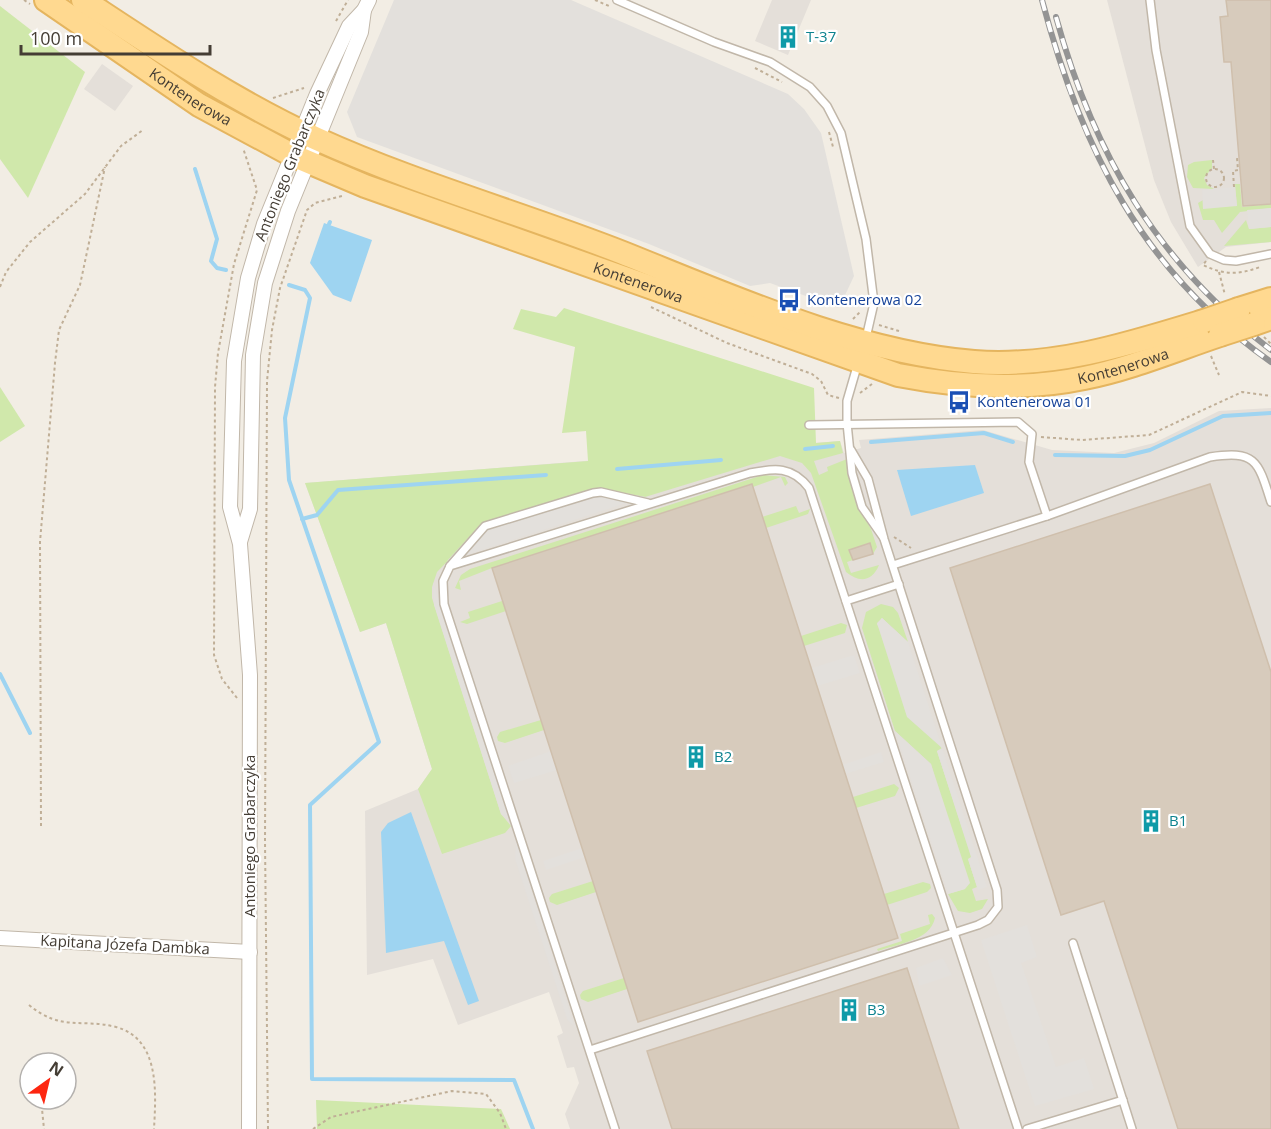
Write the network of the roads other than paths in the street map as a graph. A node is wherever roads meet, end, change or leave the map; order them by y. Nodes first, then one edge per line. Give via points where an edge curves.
1 (46, 0) edge
2 (83, 0) edge
3 (617, 0) edge
4 (1150, 0) edge
5 (367, 5) edge
6 (309, 135) junction
7 (300, 158) junction
8 (1271, 254) edge
9 (1271, 299) edge
10 (1255, 317) edge
11 (862, 330) junction
12 (1212, 337) junction
13 (858, 362) junction
14 (847, 423) junction
15 (809, 425) dead end
16 (851, 450) junction
17 (1271, 502) edge
18 (650, 503) junction
19 (1047, 516) junction
20 (884, 539) junction
21 (240, 544) junction
22 (450, 566) junction
23 (893, 566) junction
24 (899, 584) junction
25 (846, 600) junction
26 (954, 932) junction
27 (0, 938) edge
28 (1073, 943) dead end
29 (250, 952) junction
30 (590, 1050) junction
31 (1123, 1100) junction
32 (249, 1129) edge
33 (615, 1129) edge
34 (1018, 1129) edge
35 (1027, 1129) edge
36 (1132, 1129) edge

1 - 7 main road, Kontenerowa via 171,88 238,128
2 - 6 main road, Kontenerowa via 202,78
3 - 11 lane via 770,62 810,87 827,106 842,133 866,239 874,303
4 - 8 lane via 1190,226 1210,254 1224,260
5 - 6 street, Antoniego Grabarczyka via 362,32
6 - 7 street, Antoniego Grabarczyka
6 - 11 main road, Kontenerowa via 743,302
7 - 13 main road, Kontenerowa via 365,186
7 - 21 street, Antoniego Grabarczyka via 259,315 250,396 250,509
7 - 21 street, Antoniego Grabarczyka via 264,224 239,324 232,398 230,507
9 - 10 main road, Kontenerowa
10 - 12 main road, Kontenerowa, bridge
11 - 12 main road, Kontenerowa via 934,357 1011,363
11 - 13 lane
12 - 13 main road, Kontenerowa via 1116,370 1043,384 976,386 933,382
13 - 14 lane via 848,400
14 - 15 lane
14 - 16 lane
14 - 19 lane via 1014,421 1028,428 1033,438 1029,465
16 - 20 lane via 868,479
16 - 20 lane via 852,473 861,503
17 - 19 lane via 1261,469 1244,455 1231,454 1210,457
18 - 22 lane
18 - 22 lane via 593,493 485,526
18 - 25 lane via 750,473 791,471 809,488
19 - 23 lane
20 - 23 lane
21 - 29 street, Antoniego Grabarczyka via 250,675
22 - 30 lane via 443,581 444,604
23 - 24 lane
24 - 25 lane
24 - 26 lane via 999,896 996,911 988,920
25 - 26 lane
26 - 30 lane
26 - 34 lane
27 - 29 street, Kapitana Józefa Dambka
28 - 31 lane
29 - 32 street, Antoniego Grabarczyka
30 - 33 lane
31 - 35 lane
31 - 36 lane

